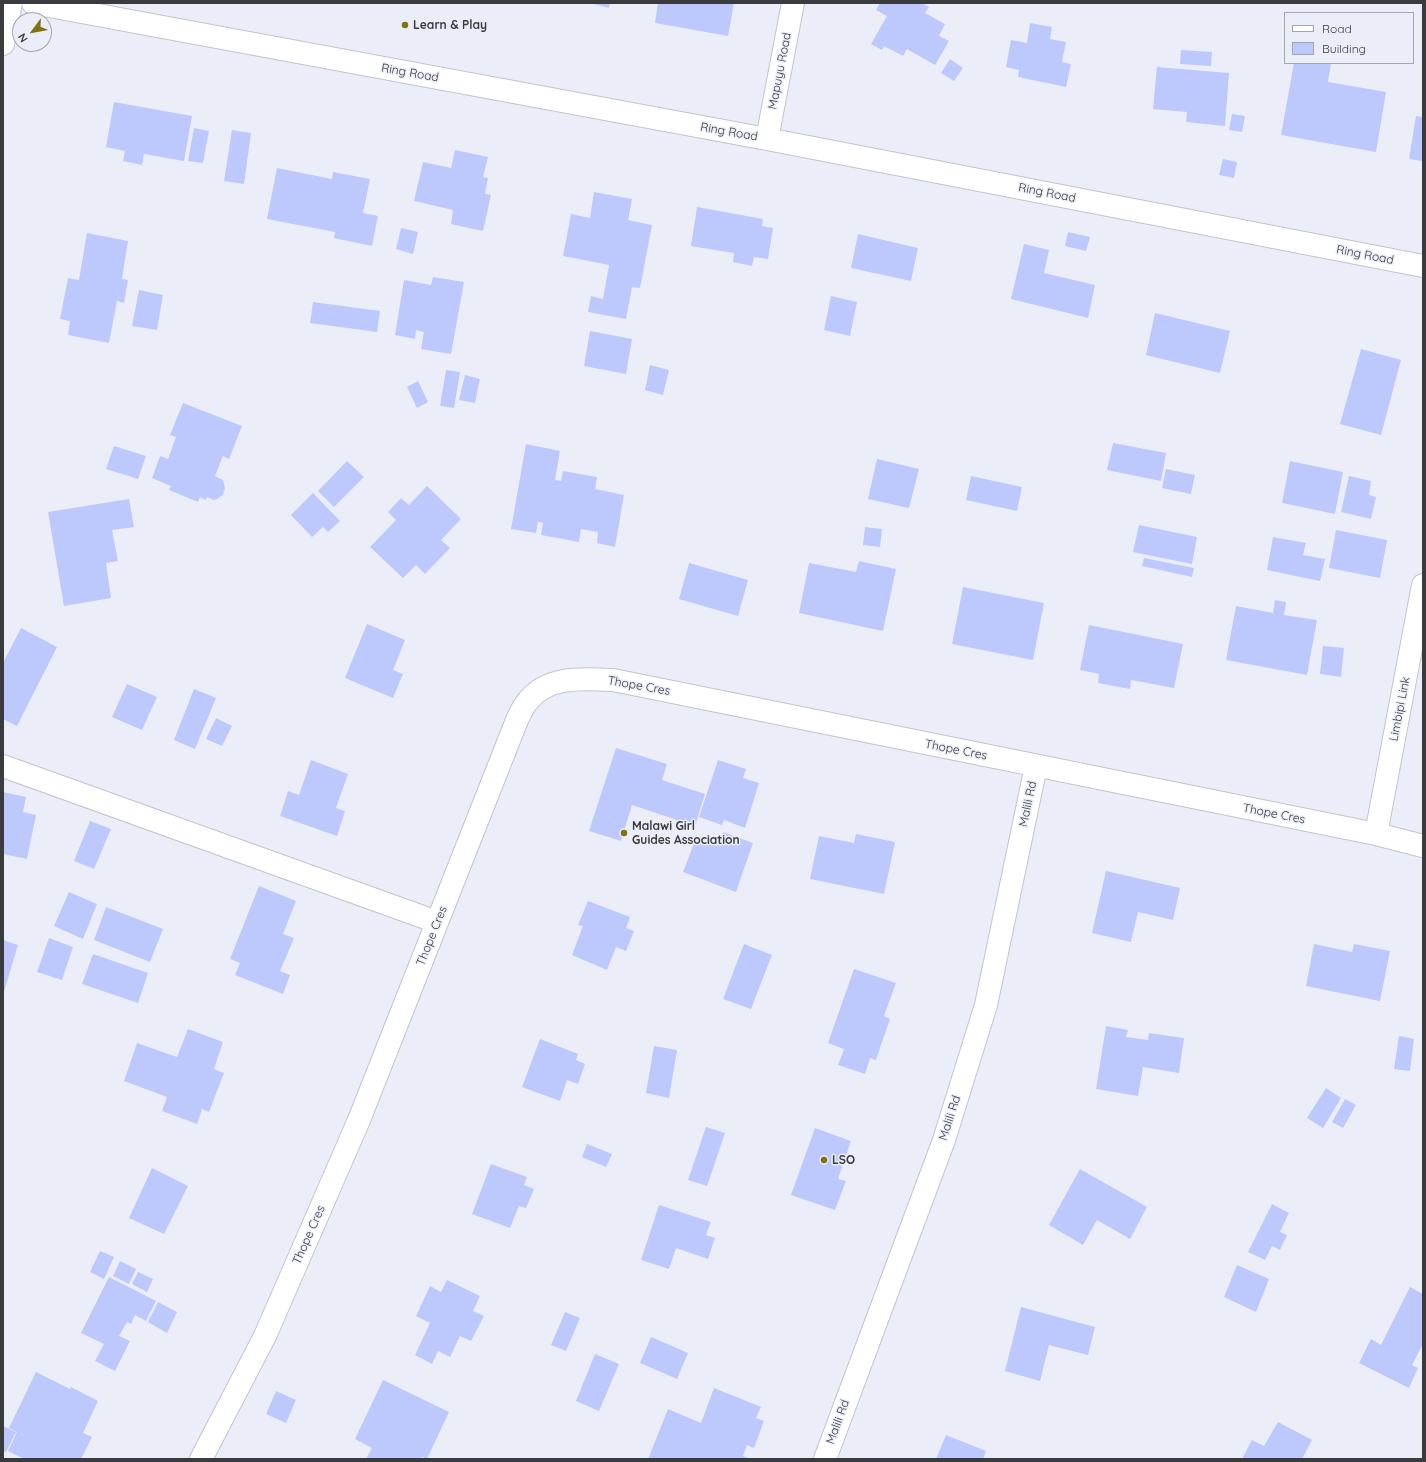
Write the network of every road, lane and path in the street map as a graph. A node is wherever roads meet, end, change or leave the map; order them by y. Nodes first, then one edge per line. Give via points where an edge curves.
1 (11, 3) edge
2 (33, 3) edge
3 (793, 3) edge
4 (3, 44) edge
5 (767, 139) junction
6 (1423, 266) edge
7 (1423, 585) edge
8 (3, 766) edge
9 (1036, 766) junction
10 (1376, 834) junction
11 (1423, 846) edge
12 (438, 922) junction
13 (201, 1459) edge
14 (825, 1459) edge

1 - 4 street
2 - 5 street, Ring Road
3 - 5 street, Mapuyu Road
5 - 6 street, Ring Road
7 - 10 street, Limbipi Link
8 - 12 street
9 - 10 street, Thope Cres
9 - 12 street, Thope Cres via 613,680 580,679 557,682 538,690 527,701 517,720
9 - 14 street, Malili Rd via 986,1005 944,1140
10 - 11 street, Thope Cres
12 - 13 street, Thope Cres via 359,1120 265,1336

